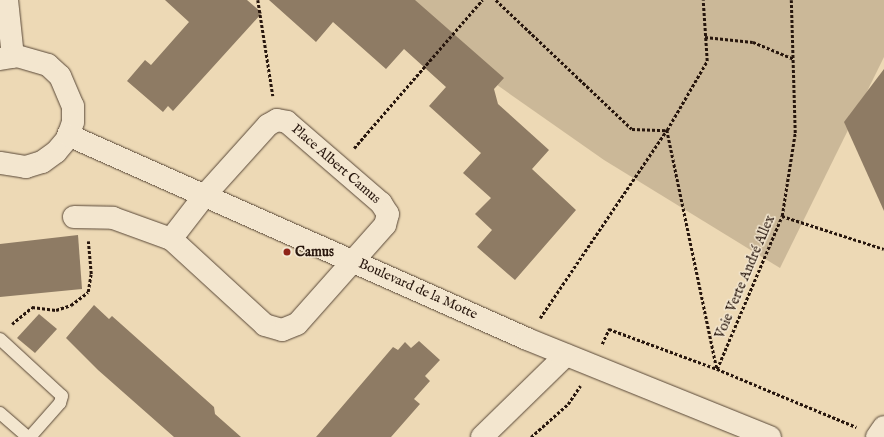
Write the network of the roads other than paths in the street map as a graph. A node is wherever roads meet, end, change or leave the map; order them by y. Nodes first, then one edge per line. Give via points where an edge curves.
1 (7, 0) edge
2 (6, 58) edge
3 (68, 135) junction
4 (0, 163) edge
5 (206, 195) junction
6 (74, 217) dead end
7 (171, 239) junction
8 (353, 260) junction
9 (0, 339) edge
10 (566, 355) junction
11 (0, 413) edge
12 (29, 437) edge
13 (482, 437) edge
14 (770, 437) edge

1 - 2 street
2 - 3 street via 33,58 48,65 60,76 69,90 73,106
3 - 4 street via 56,152 42,162 26,167
3 - 5 street, Boulevard de la Motte
5 - 7 street, Place Albert Camus
5 - 8 street, Boulevard de la Motte
5 - 8 street, Place Albert Camus via 268,125 277,120 287,122 386,208 388,214 385,225
6 - 7 street, Place Albert Camus via 113,218
7 - 8 street, Place Albert Camus via 265,325 274,330 282,330 297,324
8 - 10 street, Boulevard de la Motte
9 - 12 lane via 62,396 60,403
10 - 13 street
10 - 14 street, Boulevard de la Motte via 594,364
11 - 12 lane

